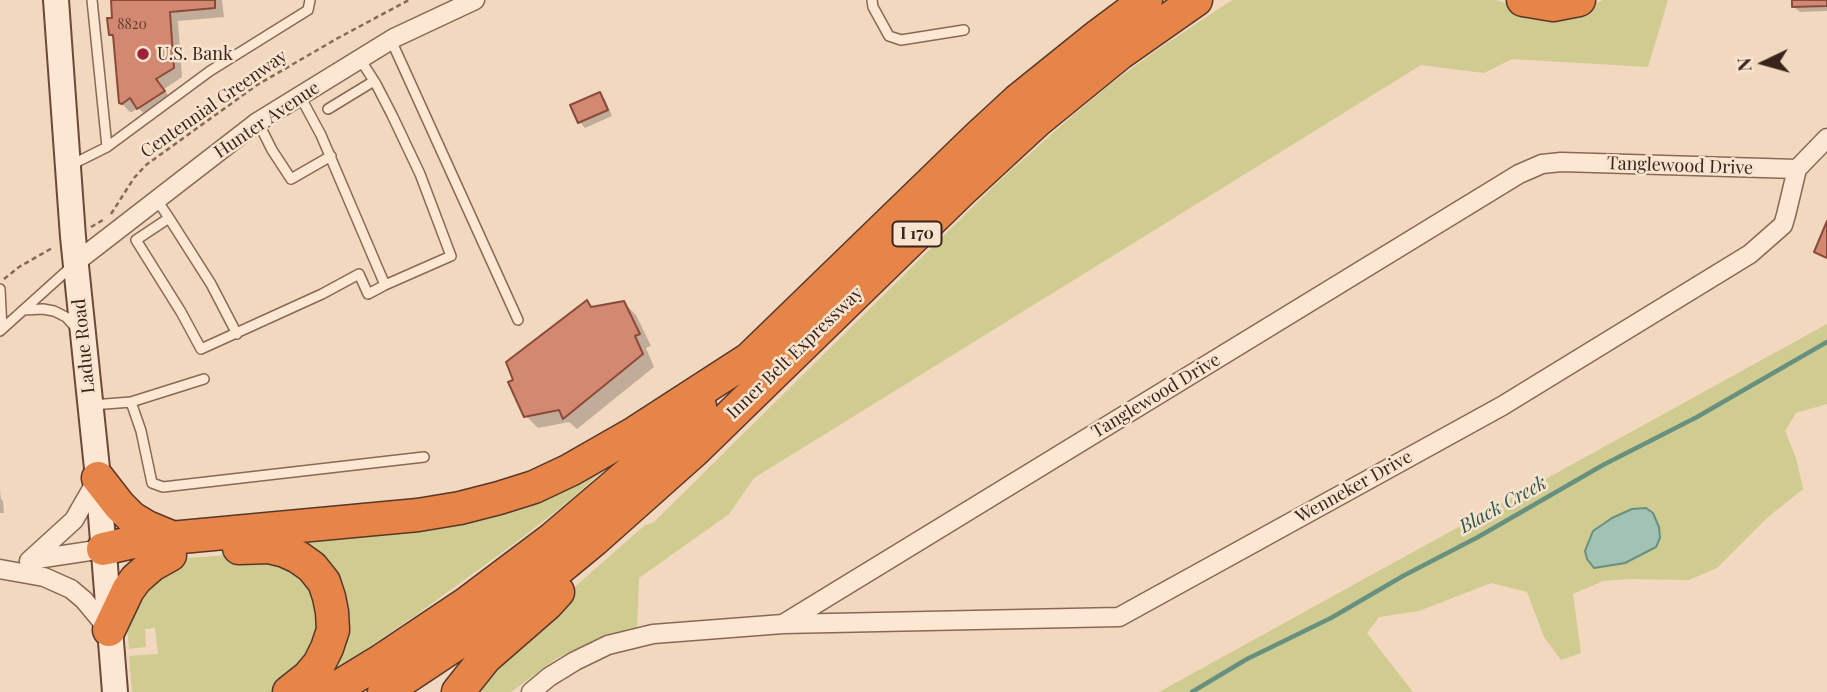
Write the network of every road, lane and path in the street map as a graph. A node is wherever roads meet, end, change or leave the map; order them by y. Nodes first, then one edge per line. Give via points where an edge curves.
1 (56, 0) edge
2 (92, 0) edge
3 (310, 0) edge
4 (409, 0) edge
5 (475, 0) edge
6 (872, 0) edge
7 (1146, 0) edge
8 (1196, 0) edge
9 (1523, 0) edge
10 (1579, 0) edge
11 (964, 30) dead end
12 (391, 40) junction
13 (360, 59) junction
14 (374, 81) junction
15 (300, 96) junction
16 (328, 109) dead end
17 (258, 122) junction
18 (1827, 138) edge
19 (107, 147) junction
20 (331, 156) junction
21 (68, 167) junction
22 (1797, 169) junction
23 (157, 200) junction
24 (169, 218) junction
25 (88, 228) dead end
26 (67, 254) junction
27 (2, 285) edge
28 (385, 285) junction
29 (23, 310) junction
30 (518, 320) dead end
31 (1, 328) edge
32 (237, 334) junction
33 (84, 337) junction
34 (749, 359) junction
35 (204, 379) dead end
36 (131, 402) junction
37 (90, 405) junction
38 (424, 457) dead end
39 (98, 478) junction
40 (655, 487) junction
41 (171, 546) junction
42 (103, 549) junction
43 (29, 561) junction
44 (0, 568) edge
45 (783, 624) junction
46 (109, 630) junction
47 (115, 692) edge
48 (289, 692) edge
49 (330, 692) edge
50 (384, 692) edge
51 (458, 692) edge
52 (531, 692) edge

1 - 21 main road, Ladue Road
2 - 19 lane
3 - 19 lane via 308,10 210,71
4 - 25 path, Centennial Greenway via 257,85 146,165 112,213
5 - 12 street, Hunter Avenue
6 - 11 lane via 889,36 901,40
7 - 34 highway, Inner Belt Expressway / I 170 via 1007,110
8 - 40 highway, Inner Belt Expressway / I 170 via 1119,54 1038,120
9 - 10 highway via 1553,5
12 - 13 street, Hunter Avenue
12 - 30 lane
13 - 14 lane
13 - 15 street, Hunter Avenue
14 - 16 lane
14 - 28 lane via 419,174 451,256
15 - 17 street, Hunter Avenue
15 - 20 lane
17 - 20 lane via 291,179
17 - 23 street, Hunter Avenue
18 - 22 street
19 - 21 lane
20 - 28 lane
21 - 26 main road, Ladue Road
22 - 45 street, Tanglewood Drive via 1561,162 1519,174
22 - 45 street, Wenneker Drive via 1783,225 1750,254 1502,406 1119,617
23 - 24 lane
23 - 26 street, Hunter Avenue
24 - 32 lane
24 - 32 lane via 136,240 201,349
26 - 27 path via 19,267
26 - 29 lane
26 - 33 main road, Ladue Road
27 - 31 lane
28 - 32 lane via 368,294 359,274
29 - 31 lane
29 - 33 lane via 54,310
33 - 37 main road, Ladue Road
34 - 41 highway via 599,455 534,487 418,515
34 - 49 highway, Inner Belt Expressway / I 170 via 634,469 552,539 467,603
35 - 36 lane
36 - 37 lane
36 - 38 lane via 152,483 163,487
37 - 39 main road, Ladue Road
39 - 41 highway via 130,516
39 - 42 main road, Ladue Road
39 - 43 street via 74,520
40 - 50 highway, Inner Belt Expressway / I 170 via 536,587
40 - 51 highway via 547,604 485,658
41 - 42 highway via 141,557
41 - 46 highway via 136,579
41 - 48 highway via 269,547 312,567 329,597 332,630 319,664
42 - 43 street
42 - 46 main road, Ladue Road
43 - 44 street
44 - 46 street via 71,589
45 - 52 street, Tanglewood Drive via 653,634 608,645 575,661
46 - 47 main road, Ladue Road

